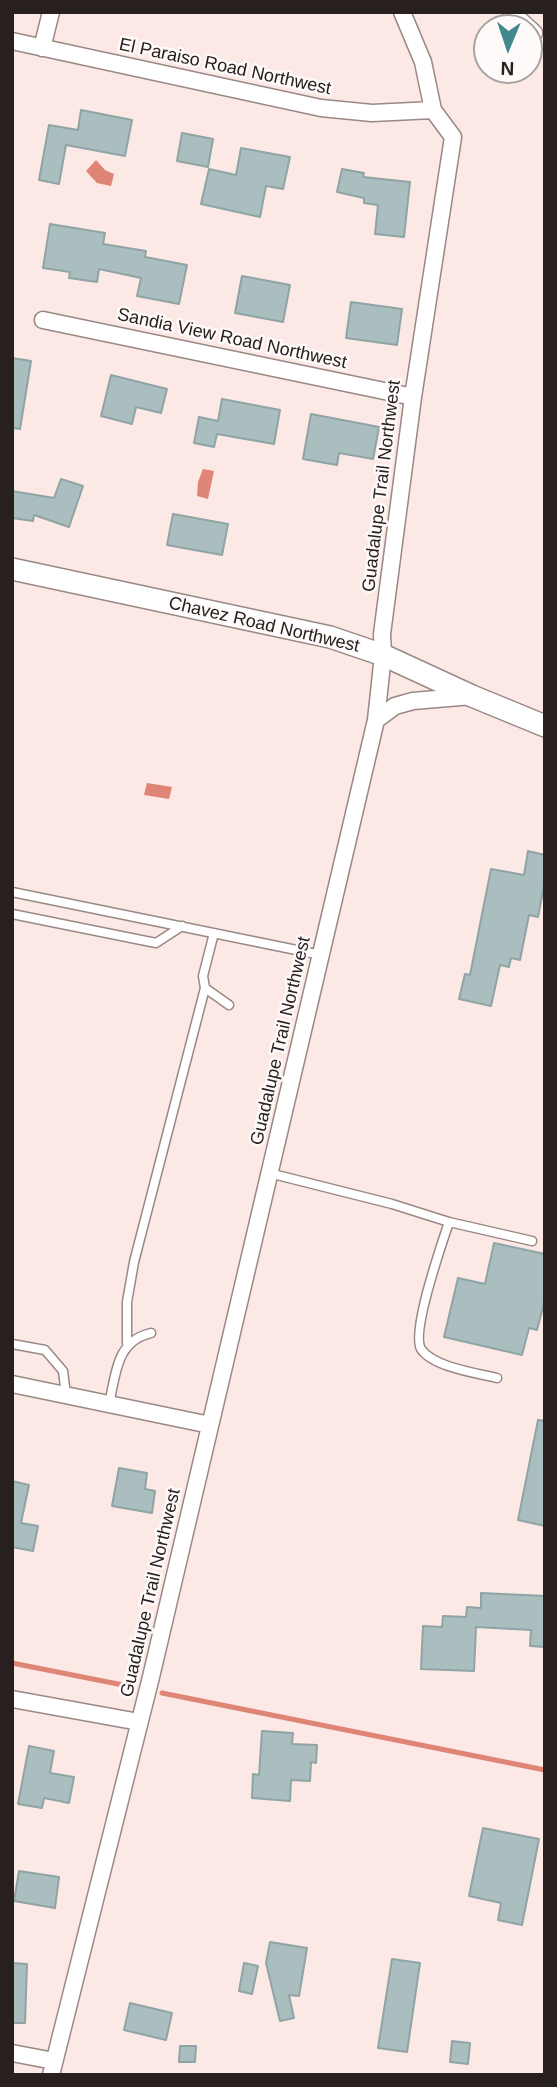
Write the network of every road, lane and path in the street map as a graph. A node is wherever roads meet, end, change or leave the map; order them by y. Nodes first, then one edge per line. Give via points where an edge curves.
1 (51, 12) edge
2 (402, 12) edge
3 (12, 41) edge
4 (42, 48) junction
5 (433, 110) junction
6 (43, 320) dead end
7 (412, 397) junction
8 (12, 569) edge
9 (383, 655) junction
10 (472, 696) junction
11 (376, 720) junction
12 (545, 726) edge
13 (12, 891) edge
14 (12, 914) edge
15 (182, 926) junction
16 (214, 933) junction
17 (321, 955) junction
18 (205, 988) junction
19 (229, 1004) dead end
20 (269, 1173) junction
21 (449, 1222) junction
22 (532, 1241) dead end
23 (150, 1333) dead end
24 (127, 1343) junction
25 (12, 1344) edge
26 (497, 1378) dead end
27 (12, 1384) edge
28 (66, 1395) junction
29 (109, 1404) junction
30 (210, 1425) junction
31 (12, 1699) edge
32 (139, 1722) junction
33 (12, 2053) edge
34 (53, 2068) edge

1 - 4 street
2 - 5 street, Guadalupe Trail Northwest via 423,62
3 - 4 street, El Paraiso Road Northwest
4 - 5 street, El Paraiso Road Northwest via 321,108 372,113
5 - 7 street, Guadalupe Trail Northwest via 453,137
6 - 7 street, Sandia View Road Northwest
7 - 9 street, Guadalupe Trail Northwest
8 - 9 street, Chavez Road Northwest via 330,636
9 - 10 street, Chavez Road Northwest
9 - 11 street, Guadalupe Trail Northwest
10 - 11 street via 413,701 395,706
10 - 12 street, Chavez Road Northwest
11 - 17 street, Guadalupe Trail Northwest
13 - 15 lane
14 - 15 lane via 156,943
15 - 16 lane
16 - 17 lane
16 - 18 lane via 203,976
17 - 20 street, Guadalupe Trail Northwest
18 - 19 lane
18 - 24 lane via 134,1262 127,1302
20 - 21 lane
20 - 30 street, Guadalupe Trail Northwest
21 - 22 lane
21 - 26 lane via 417,1341 423,1352 451,1368
23 - 24 lane
24 - 29 lane
25 - 28 lane via 45,1350 63,1371
27 - 28 street
28 - 29 street
29 - 30 street
30 - 32 street, Guadalupe Trail Northwest
31 - 32 street
32 - 34 street, Guadalupe Trail Northwest
33 - 34 street

